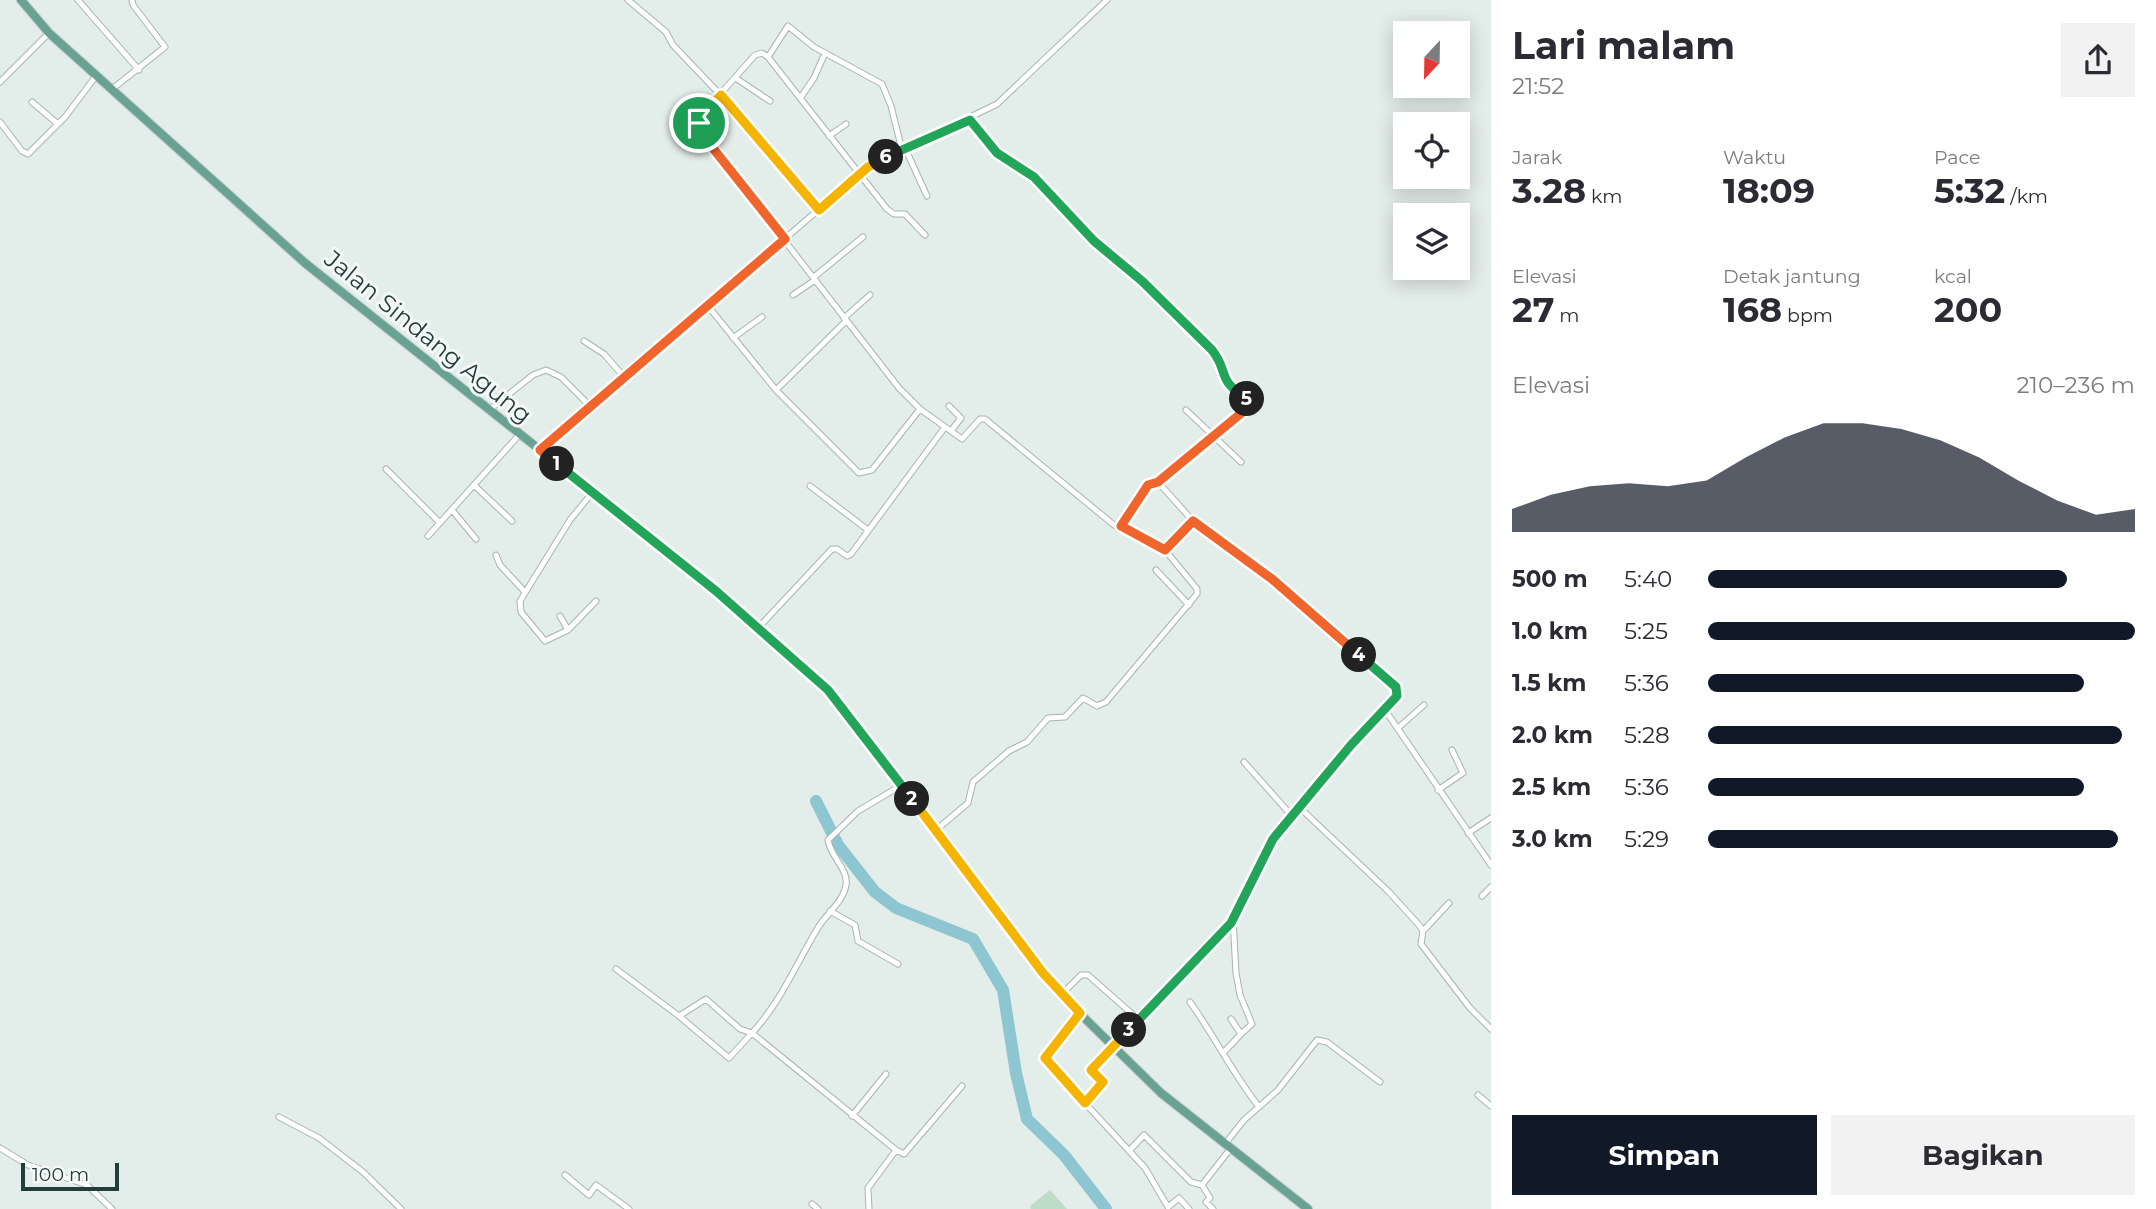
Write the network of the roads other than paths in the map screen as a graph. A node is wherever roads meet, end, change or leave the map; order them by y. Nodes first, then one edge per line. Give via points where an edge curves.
1 (21, 0) edge
2 (78, 0) edge
3 (132, 0) edge
4 (628, 0) edge
5 (1107, 0) edge
6 (49, 33) junction
7 (825, 53) junction
8 (768, 57) junction
9 (139, 70) junction
10 (96, 76) junction
11 (737, 79) junction
12 (0, 82) edge
13 (111, 90) junction
14 (721, 95) junction
15 (801, 97) junction
16 (770, 101) dead end
17 (32, 102) dead end
18 (970, 120) junction
19 (0, 122) edge
20 (58, 124) junction
21 (846, 124) dead end
22 (723, 128) dead end
23 (829, 136) junction
24 (708, 142) junction
25 (904, 149) junction
26 (858, 175) junction
27 (927, 195) dead end
28 (819, 210) junction
29 (925, 235) dead end
30 (863, 237) dead end
31 (785, 239) junction
32 (815, 279) junction
33 (793, 295) dead end
34 (870, 295) dead end
35 (708, 306) junction
36 (762, 317) dead end
37 (845, 319) junction
38 (733, 338) junction
39 (584, 341) dead end
40 (625, 378) junction
41 (776, 390) junction
42 (949, 406) dead end
43 (591, 407) junction
44 (920, 409) junction
45 (1186, 410) dead end
46 (488, 411) junction
47 (948, 429) junction
48 (519, 435) junction
49 (1213, 437) junction
50 (540, 450) junction
51 (1241, 462) dead end
52 (386, 469) dead end
53 (1158, 482) junction
54 (474, 485) junction
55 (810, 486) dead end
56 (592, 493) junction
57 (452, 510) junction
58 (512, 521) dead end
59 (1193, 521) junction
60 (440, 523) junction
61 (1121, 526) junction
62 (868, 530) junction
63 (428, 536) dead end
64 (477, 539) dead end
65 (1165, 550) junction
66 (496, 555) dead end
67 (1156, 570) dead end
68 (525, 592) junction
69 (596, 601) dead end
70 (1189, 605) junction
71 (560, 617) dead end
72 (758, 627) junction
73 (568, 630) junction
74 (1424, 705) dead end
75 (1385, 710) junction
76 (1398, 728) junction
77 (1452, 750) dead end
78 (1244, 762) dead end
79 (902, 785) junction
80 (1438, 790) junction
81 (1299, 807) junction
82 (1292, 816) junction
83 (1491, 818) edge
84 (936, 830) junction
85 (1468, 833) junction
86 (1491, 865) edge
87 (1491, 887) edge
88 (1482, 896) dead end
89 (1449, 903) dead end
90 (830, 911) junction
91 (1231, 923) junction
92 (1423, 931) junction
93 (898, 964) dead end
94 (616, 969) dead end
95 (1061, 995) junction
96 (1190, 1002) dead end
97 (1080, 1013) junction
98 (679, 1016) junction
99 (1231, 1019) dead end
100 (1139, 1020) junction
101 (1491, 1029) edge
102 (752, 1034) junction
103 (1241, 1034) junction
104 (1113, 1046) junction
105 (1224, 1052) junction
106 (886, 1074) dead end
107 (1380, 1082) dead end
108 (962, 1086) dead end
109 (1478, 1095) dead end
110 (1085, 1103) junction
111 (1259, 1107) junction
112 (1491, 1107) edge
113 (279, 1116) dead end
114 (852, 1116) junction
115 (1228, 1146) junction
116 (0, 1148) edge
117 (896, 1150) junction
118 (1129, 1151) junction
119 (565, 1175) dead end
120 (1202, 1185) junction
121 (1206, 1202) junction
122 (812, 1204) dead end
123 (113, 1209) edge
124 (401, 1209) edge
125 (629, 1209) edge
126 (818, 1209) edge
127 (869, 1209) edge
128 (1189, 1209) edge
129 (1199, 1209) edge
130 (1213, 1209) edge
131 (1308, 1209) edge

1 - 6 main road, Jalan Sindang Agung
2 - 9 street
3 - 9 street via 165,47
4 - 14 street via 666,32 673,46
5 - 18 street via 1034,72
6 - 10 main road, Jalan Sindang Agung
6 - 12 street
7 - 8 street via 788,26
7 - 15 street
7 - 25 street via 882,84
8 - 11 street via 760,52 755,55
8 - 15 street
9 - 13 street
10 - 13 main road, Jalan Sindang Agung
10 - 20 street
11 - 14 street
11 - 16 street
13 - 46 main road, Jalan Sindang Agung via 305,263
14 - 24 street via 698,120
14 - 28 street
15 - 23 street
17 - 20 street
18 - 25 street
18 - 49 street via 997,153 1034,177 1094,241 1142,281 1216,355 1225,383 1249,403
19 - 20 street via 27,154
21 - 23 street
22 - 24 street
23 - 26 street
24 - 31 street
25 - 26 street
25 - 27 street
26 - 28 street
26 - 29 street via 891,213 905,214
28 - 31 street
30 - 32 street
31 - 32 street
31 - 35 street
32 - 33 street
32 - 37 street
34 - 37 street
35 - 38 street
35 - 40 street
36 - 38 street
37 - 41 street
37 - 44 street
38 - 41 street
39 - 40 street via 604,354
40 - 43 street
41 - 44 street via 864,473 872,470
42 - 47 street via 961,417
43 - 46 street via 557,374 542,370
43 - 50 street
44 - 47 street
45 - 49 street
46 - 48 main road, Jalan Sindang Agung
47 - 61 street via 962,439 985,419 1114,525
47 - 62 street
48 - 50 main road, Jalan Sindang Agung
48 - 54 street
49 - 51 street
49 - 53 street
50 - 56 main road, Jalan Sindang Agung
52 - 60 street
53 - 59 street
53 - 61 street via 1148,485
54 - 57 street
54 - 58 street
55 - 62 street
56 - 68 street
56 - 72 main road, Jalan Sindang Agung
57 - 60 street
57 - 64 street
59 - 65 street
59 - 75 street via 1261,570 1396,687 1397,696
60 - 63 street
61 - 65 street
62 - 72 street via 849,555 832,550
65 - 70 street via 1198,591
66 - 68 street
67 - 70 street
68 - 73 street via 521,611 545,640
69 - 73 street
70 - 84 street via 1106,702 1097,706 1083,698 1065,718 1048,718 1027,742 973,782 968,803
71 - 73 street
72 - 79 main road, Jalan Sindang Agung via 837,699
74 - 76 street
75 - 76 street
75 - 81 street
76 - 80 street
77 - 80 street via 1463,773
78 - 82 street
79 - 84 main road, Jalan Sindang Agung
79 - 90 street via 858,811 828,840 847,882
80 - 85 street
81 - 82 street
81 - 92 street via 1389,892
82 - 91 street via 1269,847
83 - 85 street
84 - 95 main road, Jalan Sindang Agung
85 - 86 street
87 - 88 street
89 - 92 street
90 - 93 street via 855,925 858,941
90 - 102 street
91 - 100 street
91 - 103 street via 1240,995 1252,1022
92 - 101 street via 1421,944
94 - 98 street
95 - 97 main road, Jalan Sindang Agung
95 - 100 street via 1081,975 1087,975
96 - 105 street
97 - 104 main road, Jalan Sindang Agung
97 - 110 street via 1045,1058
98 - 102 street via 706,999
98 - 102 street via 729,1058
99 - 103 street
100 - 104 street
102 - 114 street
103 - 105 street
104 - 110 street via 1091,1070 1103,1082
104 - 115 main road, Jalan Sindang Agung via 1161,1093
105 - 111 street via 1229,1068
106 - 114 street
107 - 111 street via 1327,1042 1317,1040
108 - 117 street via 904,1154
109 - 112 street
110 - 118 street
111 - 115 street
113 - 124 street via 319,1138
114 - 117 street
115 - 120 street
115 - 131 main road, Jalan Sindang Agung
116 - 123 street via 29,1165 87,1185
117 - 127 street via 868,1188
118 - 120 street via 1144,1135 1191,1182
118 - 128 street via 1168,1207 1179,1198
119 - 125 street via 589,1195 596,1185
120 - 121 street via 1210,1198
121 - 129 street
121 - 130 street
122 - 126 street

